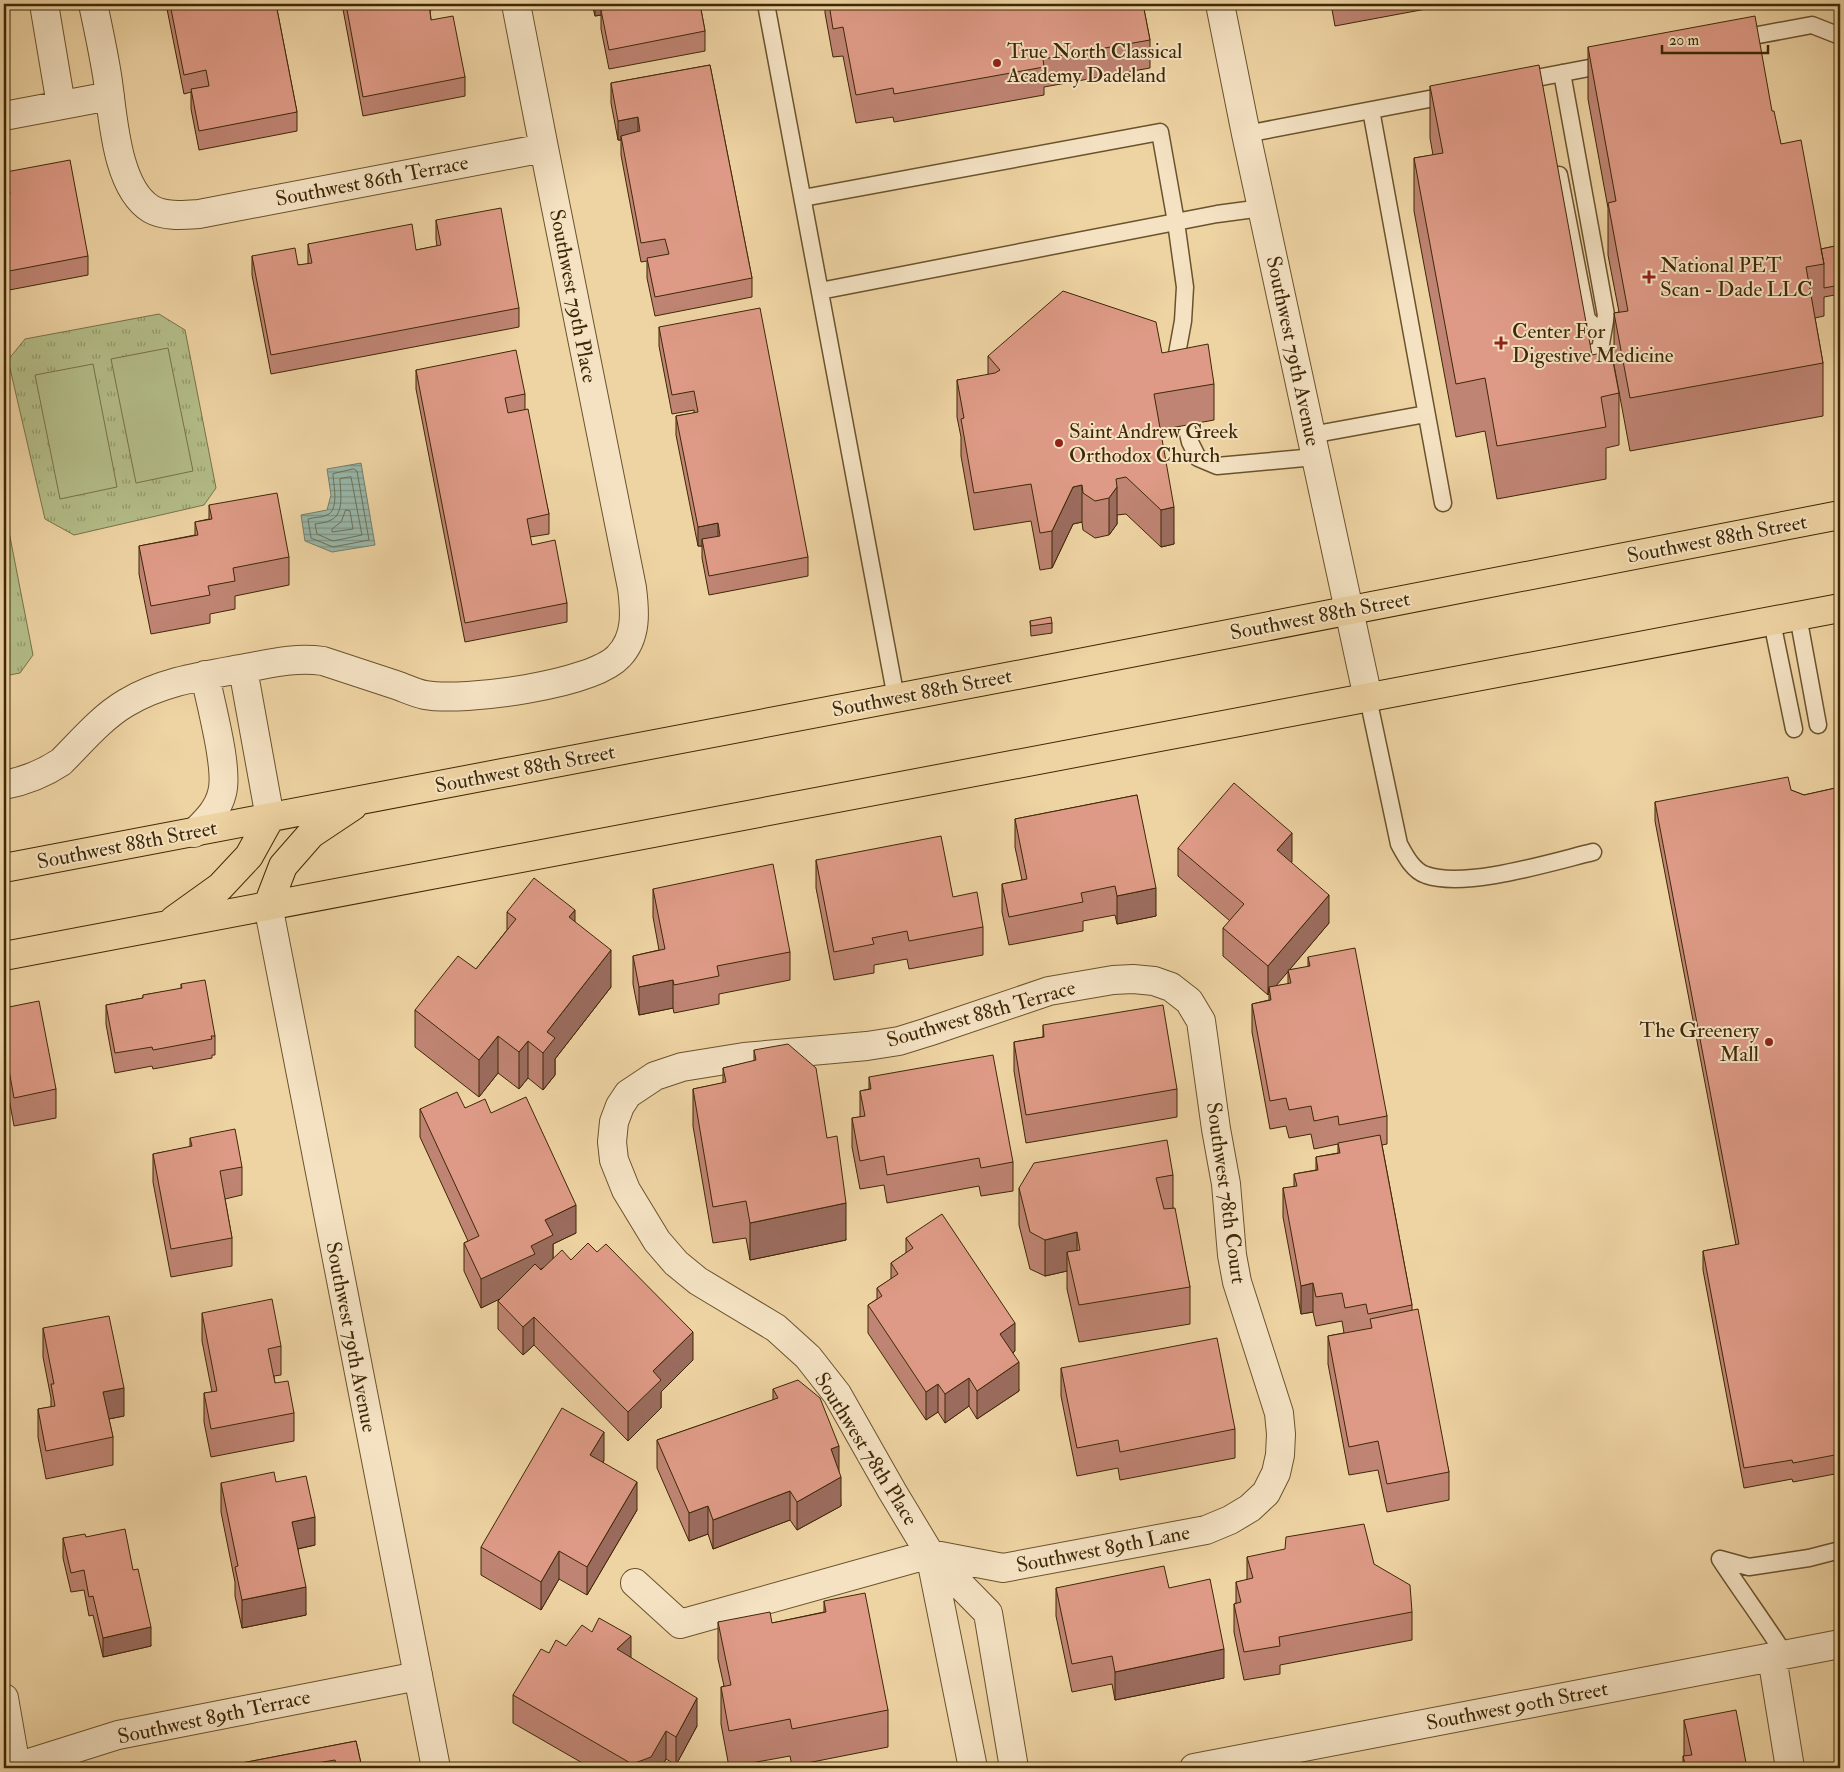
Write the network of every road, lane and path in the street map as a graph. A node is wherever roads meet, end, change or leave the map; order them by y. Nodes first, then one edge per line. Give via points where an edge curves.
1 (44, 4) edge
2 (93, 4) edge
3 (516, 4) edge
4 (766, 4) edge
5 (1220, 4) edge
6 (1840, 36) edge
7 (1725, 41) edge
8 (1629, 60) edge
9 (1562, 73) junction
10 (1540, 78) junction
11 (1502, 85) edge
12 (1465, 92) edge
13 (110, 96) junction
14 (1543, 96) edge
15 (61, 105) junction
16 (1371, 110) junction
17 (4, 116) edge
18 (1246, 134) junction
19 (544, 148) junction
20 (1557, 163) edge
21 (802, 198) junction
22 (1262, 208) junction
23 (1176, 222) junction
24 (820, 291) junction
25 (1602, 334) junction
26 (1583, 356) edge
27 (1426, 414) junction
28 (1313, 446) junction
29 (1443, 503) dead end
30 (1840, 515) edge
31 (1840, 608) edge
32 (1349, 610) junction
33 (1798, 616) junction
34 (1772, 622) junction
35 (243, 669) junction
36 (205, 675) junction
37 (896, 698) junction
38 (1368, 698) junction
39 (1818, 725) dead end
40 (1794, 729) dead end
41 (4, 785) edge
42 (362, 800) junction
43 (270, 818) junction
44 (194, 833) junction
45 (1593, 852) dead end
46 (4, 868) edge
47 (268, 905) junction
48 (167, 925) junction
49 (4, 956) edge
50 (1171, 987) joint
51 (614, 1160) joint
52 (1266, 1493) joint
53 (1840, 1550) edge
54 (930, 1554) junction
55 (635, 1583) dead end
56 (1840, 1644) edge
57 (1778, 1656) junction
58 (418, 1676) junction
59 (4, 1698) edge
60 (14, 1768) edge
61 (436, 1768) edge
62 (973, 1768) edge
63 (1014, 1768) edge
64 (1194, 1768) edge
65 (1790, 1768) edge

1 - 15 street
2 - 13 street, Southwest 86th Terrace
3 - 19 street, Southwest 79th Place
4 - 21 lane
5 - 18 street, Southwest 79th Avenue
6 - 7 lane via 1812,25
8 - 9 lane
9 - 10 lane
9 - 25 lane via 1606,315
10 - 11 lane
10 - 14 lane
12 - 16 lane
13 - 15 street
13 - 19 street, Southwest 86th Terrace via 119,156 137,196 159,212 180,215 200,214
15 - 17 street
16 - 18 lane
16 - 27 lane
18 - 22 street, Southwest 79th Avenue
19 - 35 street, Southwest 79th Place via 632,588 634,625 631,636 618,657 594,672 566,681 476,696 424,694 316,660 289,660
20 - 25 lane via 1587,319
21 - 23 lane via 1160,132
21 - 24 lane
22 - 23 lane
22 - 28 street, Southwest 79th Avenue
23 - 24 lane
23 - 28 lane via 1185,287 1174,371 1190,442 1198,458 1217,466
24 - 37 lane
25 - 26 lane via 1600,350
27 - 28 lane
27 - 29 lane
28 - 32 street, Southwest 79th Avenue
30 - 32 main road, Southwest 88th Street
31 - 33 main road
32 - 37 main road, Southwest 88th Street
32 - 38 street, Southwest 79th Avenue
33 - 34 main road
33 - 39 lane
34 - 38 main road
34 - 40 lane
35 - 36 street, Southwest 79th Place
35 - 43 street
36 - 41 street, Southwest 79th Place via 137,697 113,712 51,769
36 - 44 street via 224,778 217,807
37 - 42 main road, Southwest 88th Street
38 - 45 lane via 1399,844 1410,863 1425,875 1452,879 1483,877
38 - 47 main road
42 - 43 main road, Southwest 88th Street
42 - 47 main road via 311,834 283,866
43 - 44 main road, Southwest 88th Street
43 - 48 main road via 249,856 220,887
44 - 46 main road, Southwest 88th Street
47 - 48 main road
47 - 58 street, Southwest 79th Avenue
48 - 49 main road
50 - 51 street, Southwest 88th Terrace via 1133,979 1099,982 1049,991 898,1041 744,1057 668,1071 628,1094 620,1106 614,1122
50 - 52 street, Southwest 78th Court via 1189,1001 1201,1021 1226,1184 1236,1282 1279,1413 1280,1455
51 - 54 street, Southwest 78th Place via 640,1216 656,1241 676,1262 698,1281 776,1328 808,1357 838,1394
52 - 54 street, Southwest 89th Lane via 1250,1508 1206,1530 1003,1568
53 - 57 lane via 1750,1567 1720,1559 1760,1615
54 - 55 street, Southwest 89th Lane via 680,1624
54 - 62 street
54 - 63 street via 988,1613
56 - 57 street, Southwest 90th Street
57 - 64 street, Southwest 90th Street
57 - 65 street
58 - 60 street, Southwest 89th Terrace via 118,1736
58 - 61 street, Southwest 79th Avenue
59 - 60 street

